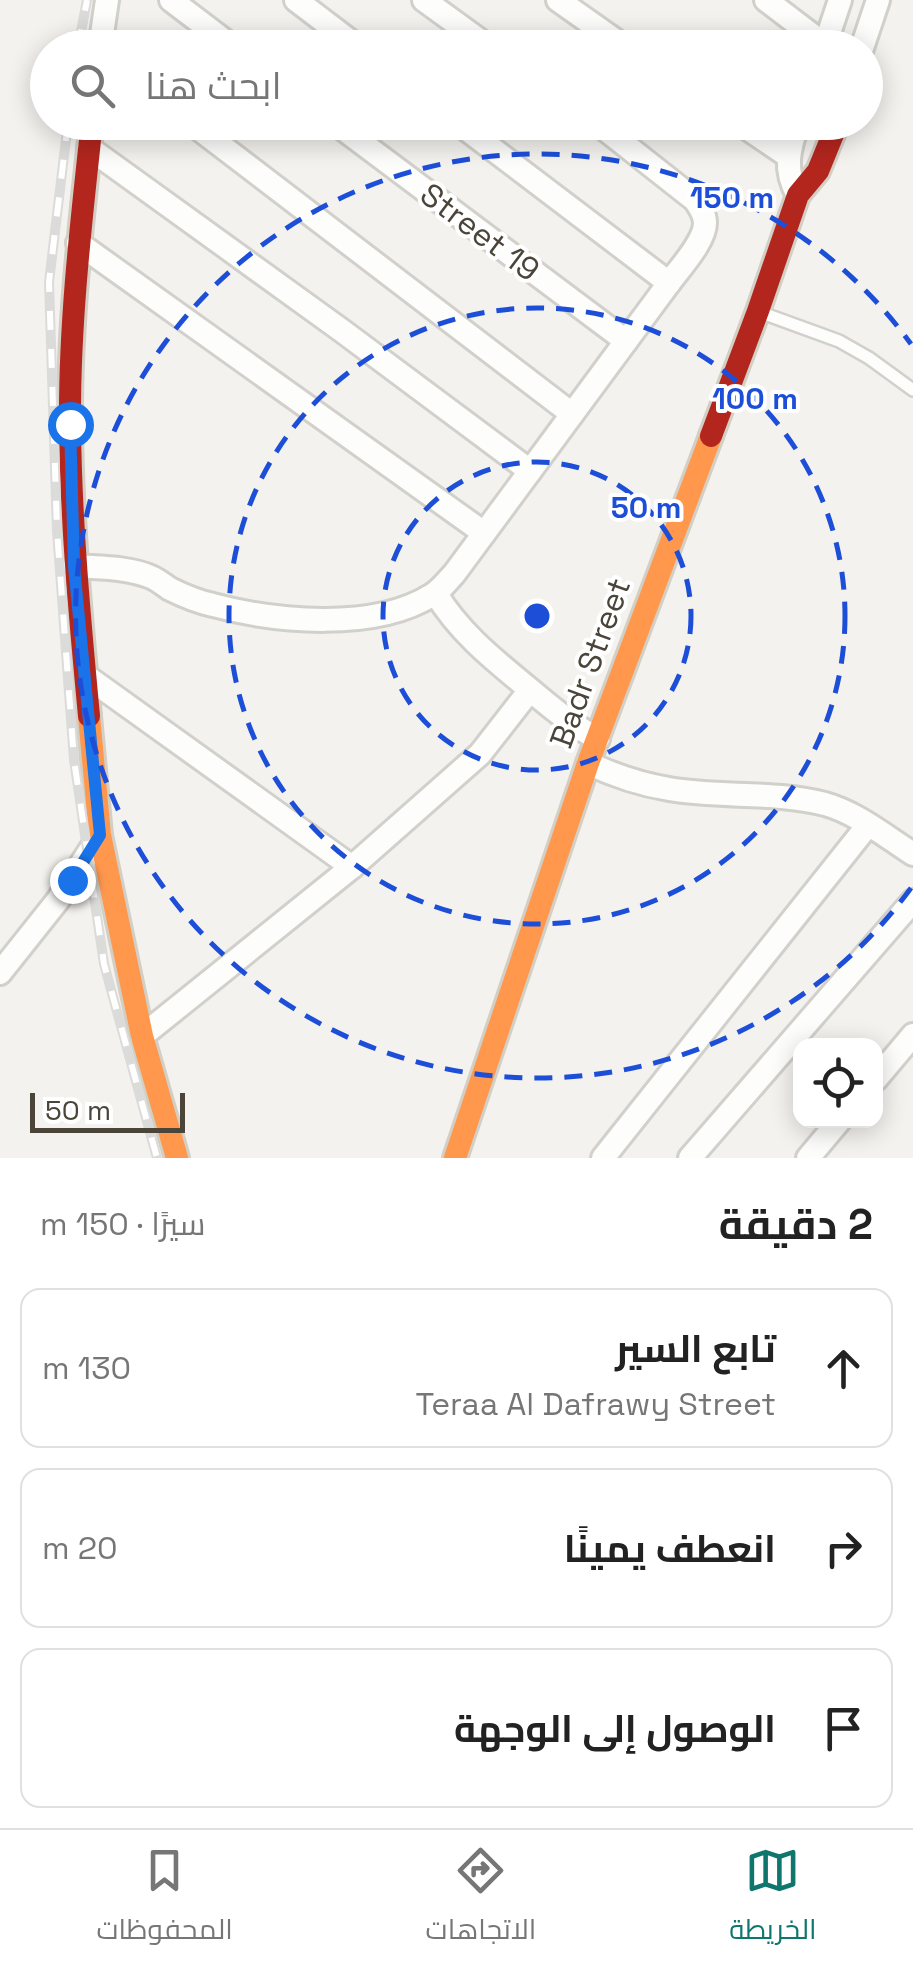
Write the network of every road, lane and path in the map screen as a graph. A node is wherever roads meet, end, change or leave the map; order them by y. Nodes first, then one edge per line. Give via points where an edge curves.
1 (108, 0) edge
2 (171, 0) edge
3 (296, 0) edge
4 (424, 0) edge
5 (558, 0) edge
6 (766, 0) edge
7 (840, 0) edge
8 (878, 0) edge
9 (103, 30) edge
10 (210, 30) edge
11 (335, 30) edge
12 (465, 30) edge
13 (600, 30) edge
14 (804, 30) edge
15 (830, 30) edge
16 (868, 30) edge
17 (91, 140) edge
18 (214, 140) edge
19 (358, 140) edge
20 (482, 140) edge
21 (619, 140) edge
22 (764, 140) edge
23 (793, 140) edge
24 (832, 140) edge
25 (90, 148) junction
26 (788, 156) junction
27 (798, 195) junction
28 (78, 243) junction
29 (670, 282) junction
30 (758, 311) junction
31 (626, 341) junction
32 (913, 390) edge
33 (572, 414) junction
34 (530, 471) junction
35 (484, 533) junction
36 (74, 566) junction
37 (436, 594) junction
38 (86, 676) junction
39 (530, 690) junction
40 (598, 738) junction
41 (588, 763) junction
42 (868, 825) junction
43 (100, 835) junction
44 (912, 852) edge
45 (352, 867) junction
46 (913, 902) edge
47 (0, 973) edge
48 (913, 1035) edge
49 (142, 1036) junction
50 (883, 1071) edge
51 (833, 1128) edge
52 (178, 1158) edge
53 (455, 1158) edge
54 (604, 1158) edge
55 (690, 1158) edge
56 (808, 1158) edge

1 - 9 street
2 - 10 street
3 - 11 street
4 - 12 street
5 - 13 street
6 - 14 street
7 - 15 street
8 - 16 street
17 - 25 street
18 - 33 street
19 - 31 street, Street 19
20 - 29 street
21 - 29 street via 695,200 703,214 702,236
22 - 26 street
23 - 26 street
24 - 27 street, Badr Street via 823,165
25 - 28 street
25 - 34 street
26 - 27 street
27 - 30 street, Badr Street
28 - 35 street
28 - 36 street via 70,424
29 - 31 street
30 - 32 lane via 839,341
30 - 40 street, Badr Street
31 - 33 street
33 - 34 street
34 - 35 street
35 - 37 street
36 - 37 street via 149,576 216,606 282,617 366,617
36 - 38 street
37 - 39 street via 470,638
38 - 43 street
38 - 45 street
39 - 40 street
39 - 45 street via 480,754
40 - 41 street, Badr Street
41 - 42 street via 672,790 825,804
41 - 53 street, Badr Street
42 - 44 street
42 - 54 street
43 - 47 street
43 - 49 street
45 - 49 street
46 - 55 street
48 - 50 street
49 - 52 street
51 - 56 street

